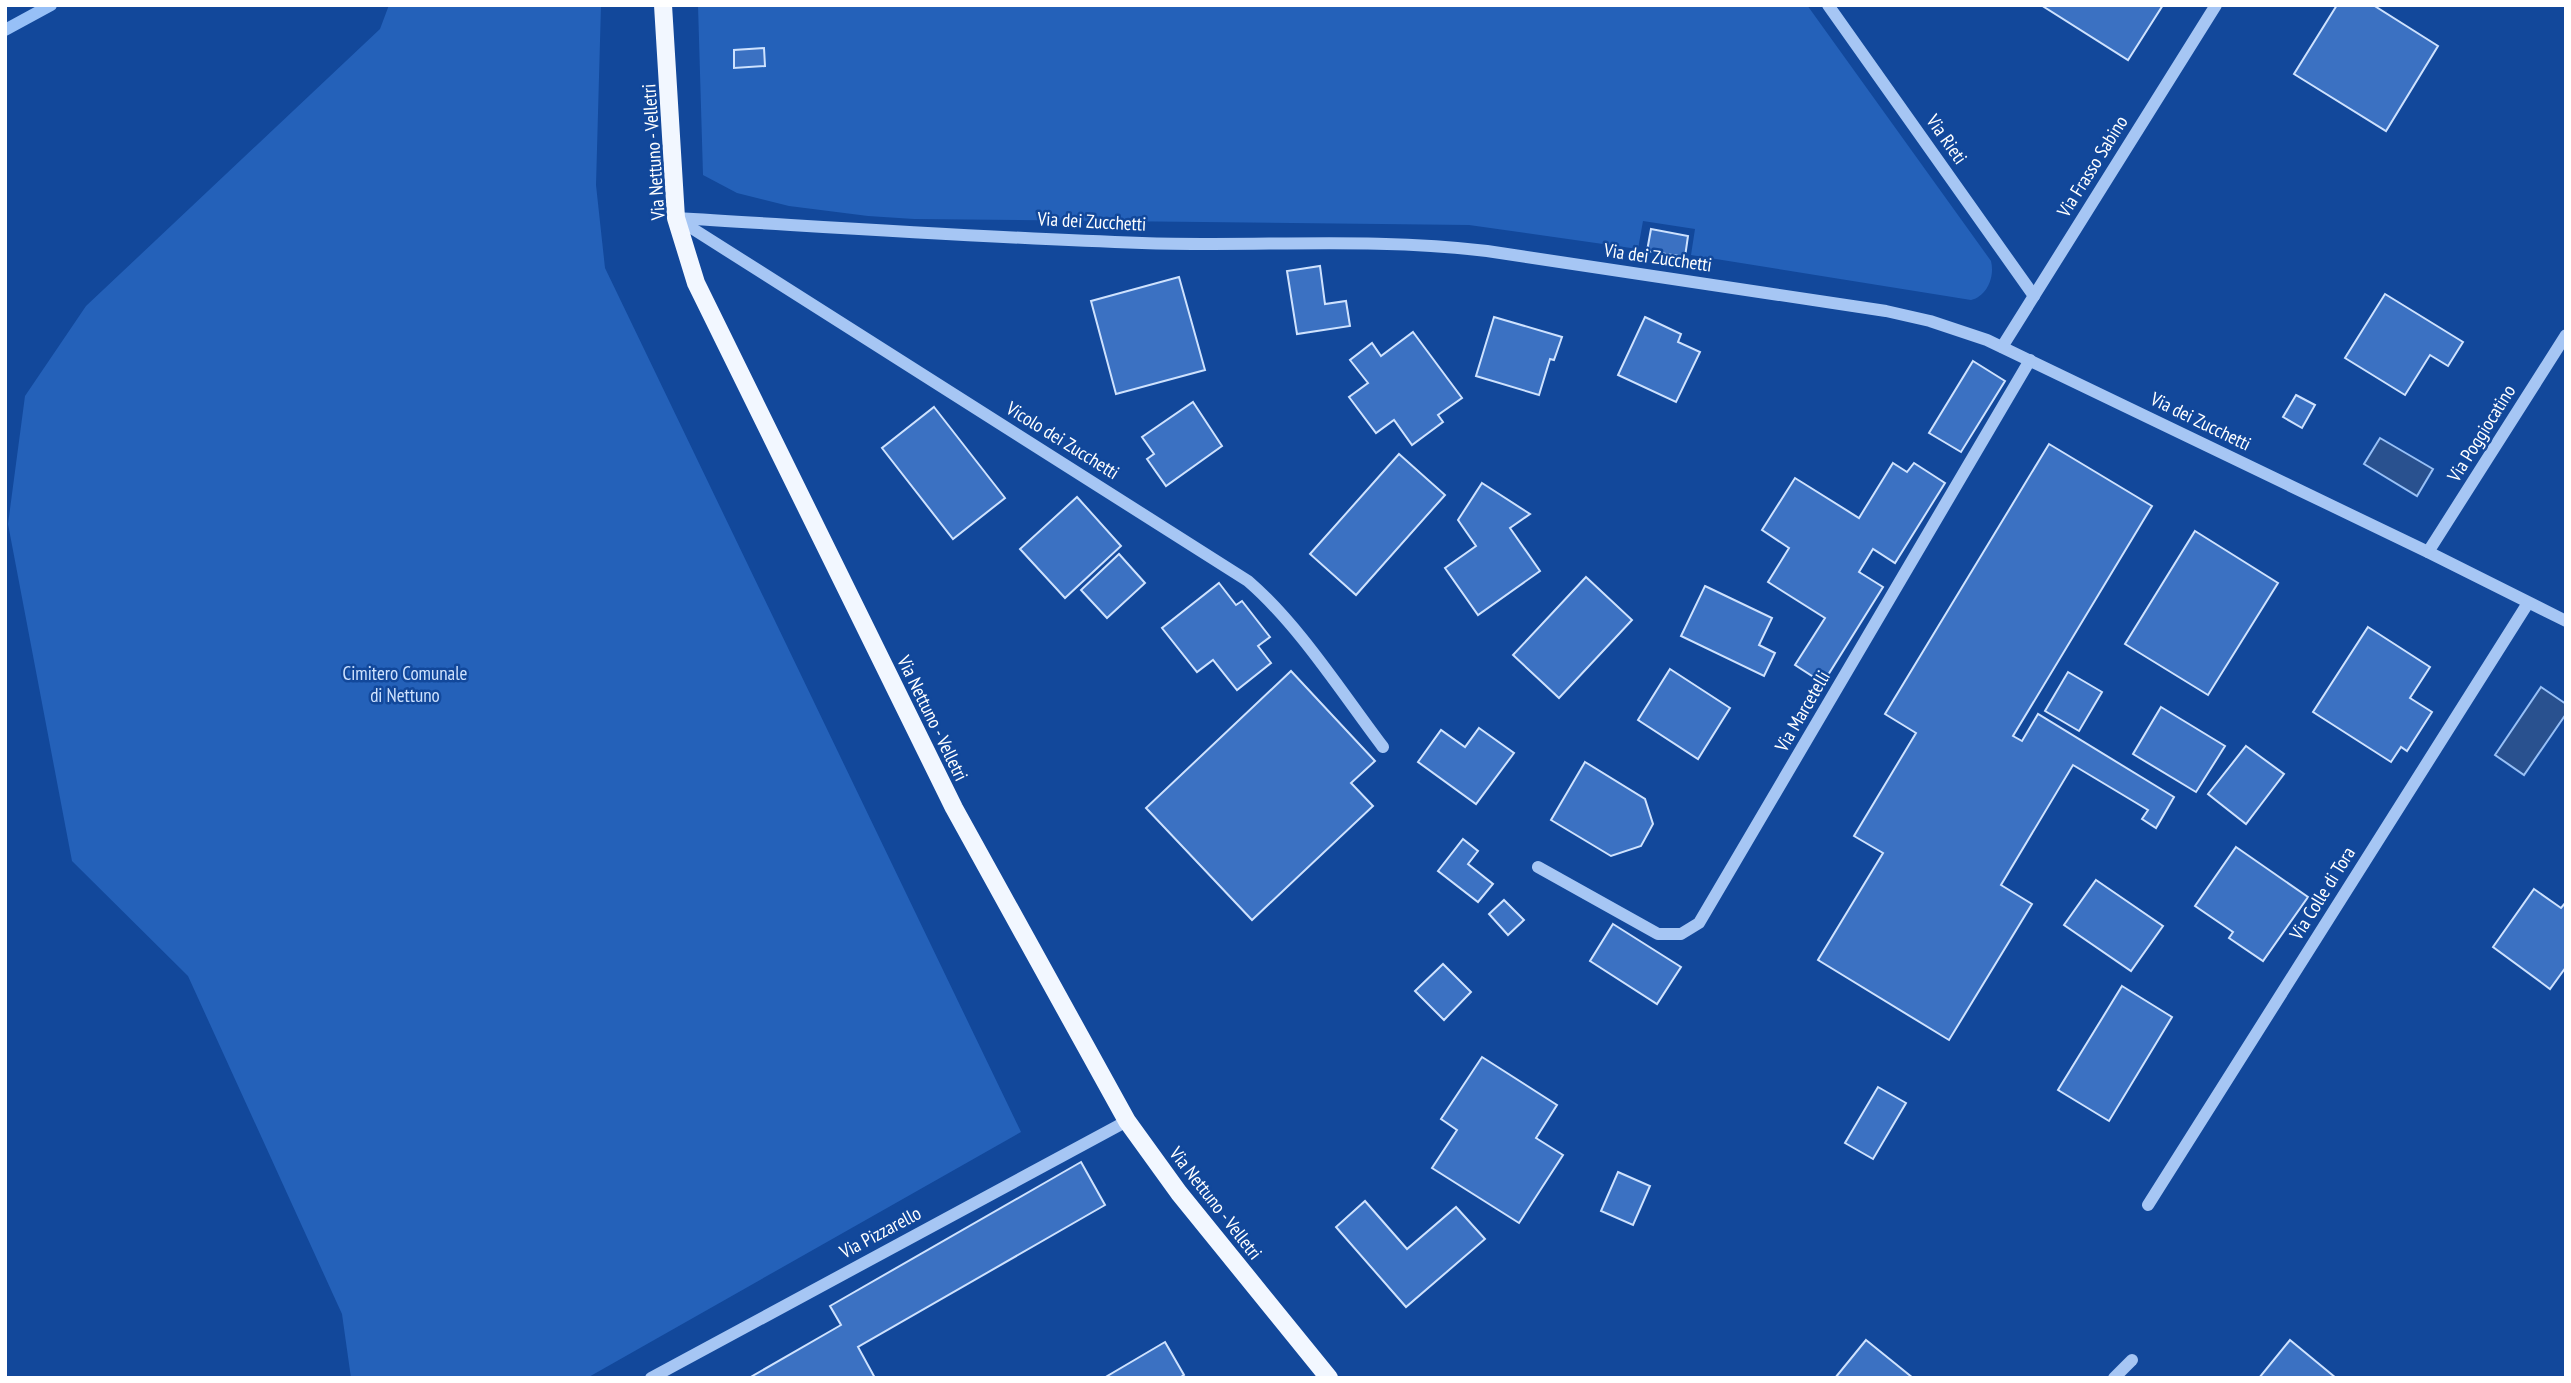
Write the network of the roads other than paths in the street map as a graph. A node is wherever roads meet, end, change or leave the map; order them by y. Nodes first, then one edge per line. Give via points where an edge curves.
1 (1828, 5) edge
2 (2216, 5) edge
3 (663, 6) edge
4 (676, 218) junction
5 (2034, 296) junction
6 (2566, 335) edge
7 (2003, 347) junction
8 (2030, 360) junction
9 (2428, 552) junction
10 (2528, 603) junction
11 (2566, 621) edge
12 (1384, 747) dead end
13 (1538, 867) dead end
14 (1127, 1121) junction
15 (2148, 1205) dead end
16 (2132, 1360) dead end
17 (651, 1378) edge
18 (1329, 1378) edge
19 (2114, 1378) edge

1 - 5 street, Via Rieti
2 - 5 street, Via Frasso Sabino
3 - 4 main road, Via Nettuno - Velletri
4 - 7 street, Via dei Zucchetti via 1144,243 1359,242 1456,247 1886,311 1941,324
4 - 12 street, Vicolo dei Zucchetti via 1248,581 1289,623
4 - 14 main road, Via Nettuno - Velletri via 696,283 954,808
5 - 7 street, Via Frasso Sabino
6 - 9 street, Via Poggiocatino
7 - 8 street, Via dei Zucchetti
8 - 9 street, Via dei Zucchetti
8 - 13 street, Via Marcetelli via 1699,923 1681,934 1658,934
9 - 10 street, Via dei Zucchetti
10 - 11 street, Via dei Zucchetti
10 - 15 street, Via Colle di Tora
14 - 17 street, Via Pizzarello
14 - 18 main road, Via Nettuno - Velletri via 1179,1193
16 - 19 street

